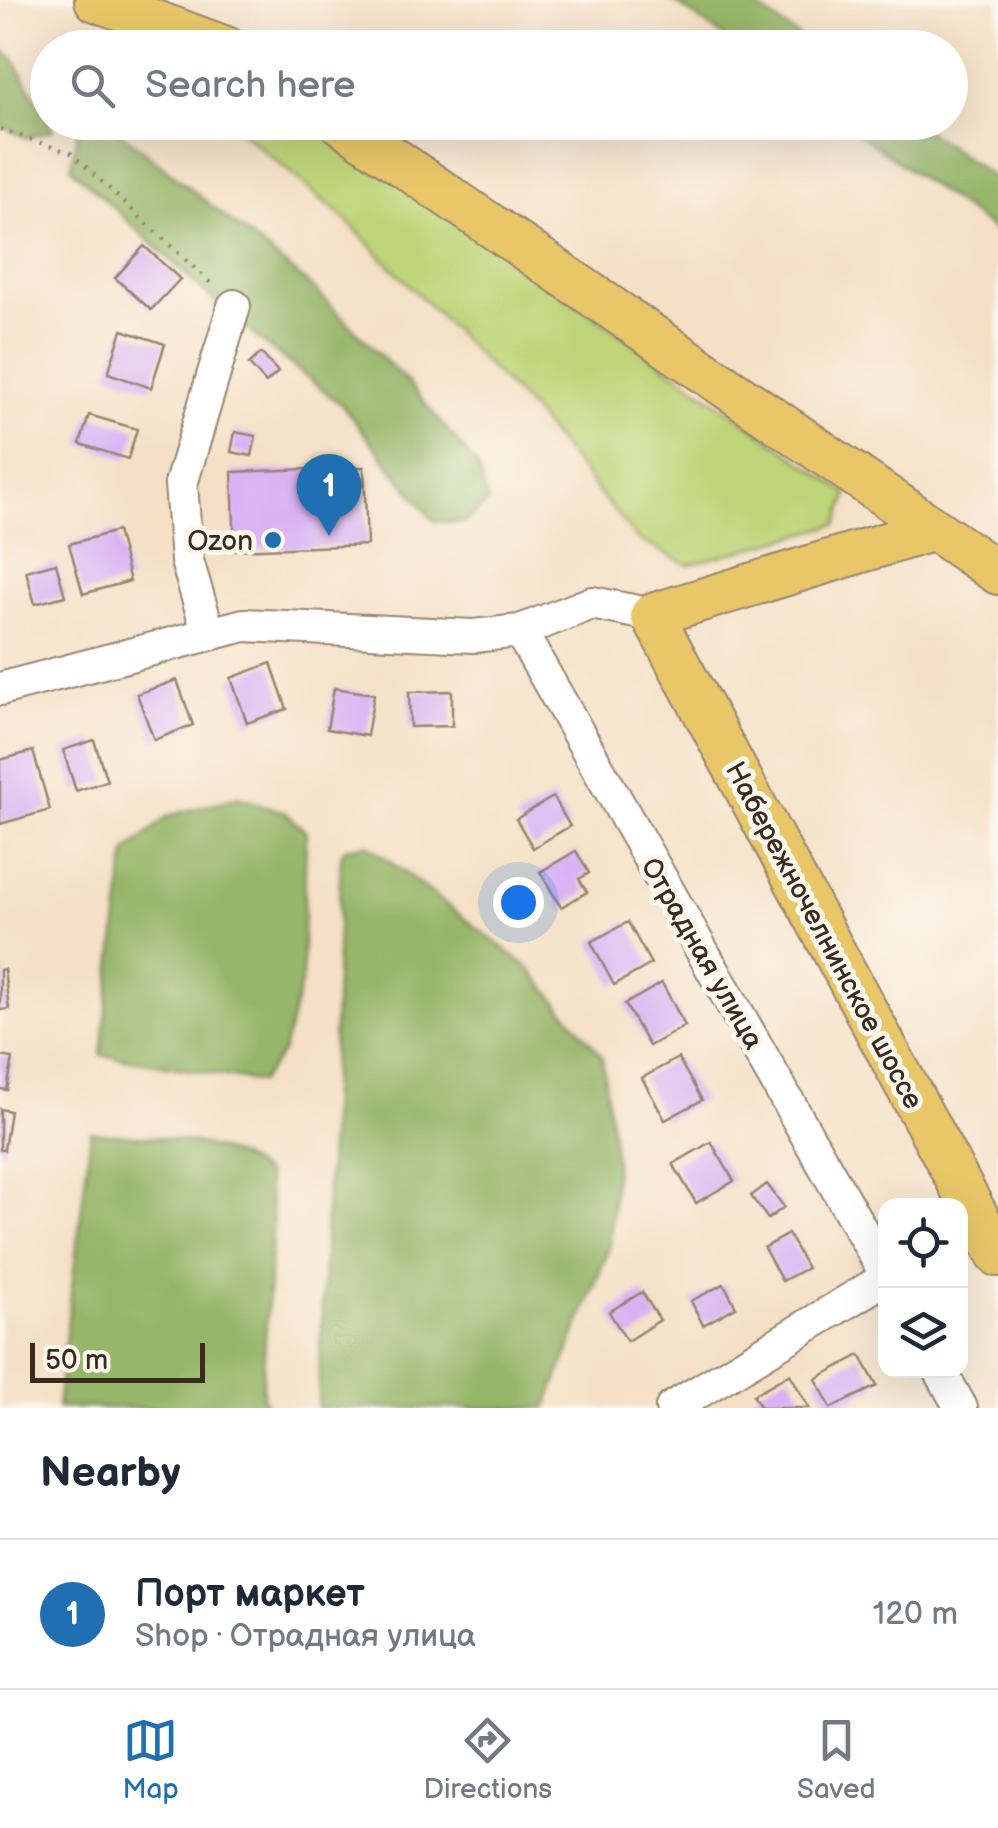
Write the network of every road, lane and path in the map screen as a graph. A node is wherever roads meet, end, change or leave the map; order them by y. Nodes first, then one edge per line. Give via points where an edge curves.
1 (96, 0) edge
2 (158, 0) edge
3 (178, 30) edge
4 (201, 30) edge
5 (0, 129) edge
6 (30, 139) edge
7 (33, 140) edge
8 (366, 140) edge
9 (234, 306) joint
10 (931, 530) junction
11 (998, 574) edge
12 (652, 615) junction
13 (208, 631) junction
14 (520, 631) junction
15 (0, 689) edge
16 (998, 1255) edge
17 (878, 1262) edge
18 (878, 1281) edge
19 (944, 1378) edge
20 (672, 1408) edge
21 (961, 1408) edge

1 - 3 main road
2 - 4 main road
5 - 6 path
7 - 9 path via 72,153
8 - 10 main road
9 - 13 street via 180,484 186,561
10 - 11 main road
10 - 12 main road
12 - 14 street via 592,602
12 - 16 main road, Набережночелнинское шоссе
13 - 14 street via 244,625 420,637
13 - 15 street
14 - 17 street, Отрадная улица
18 - 20 street
19 - 21 street

